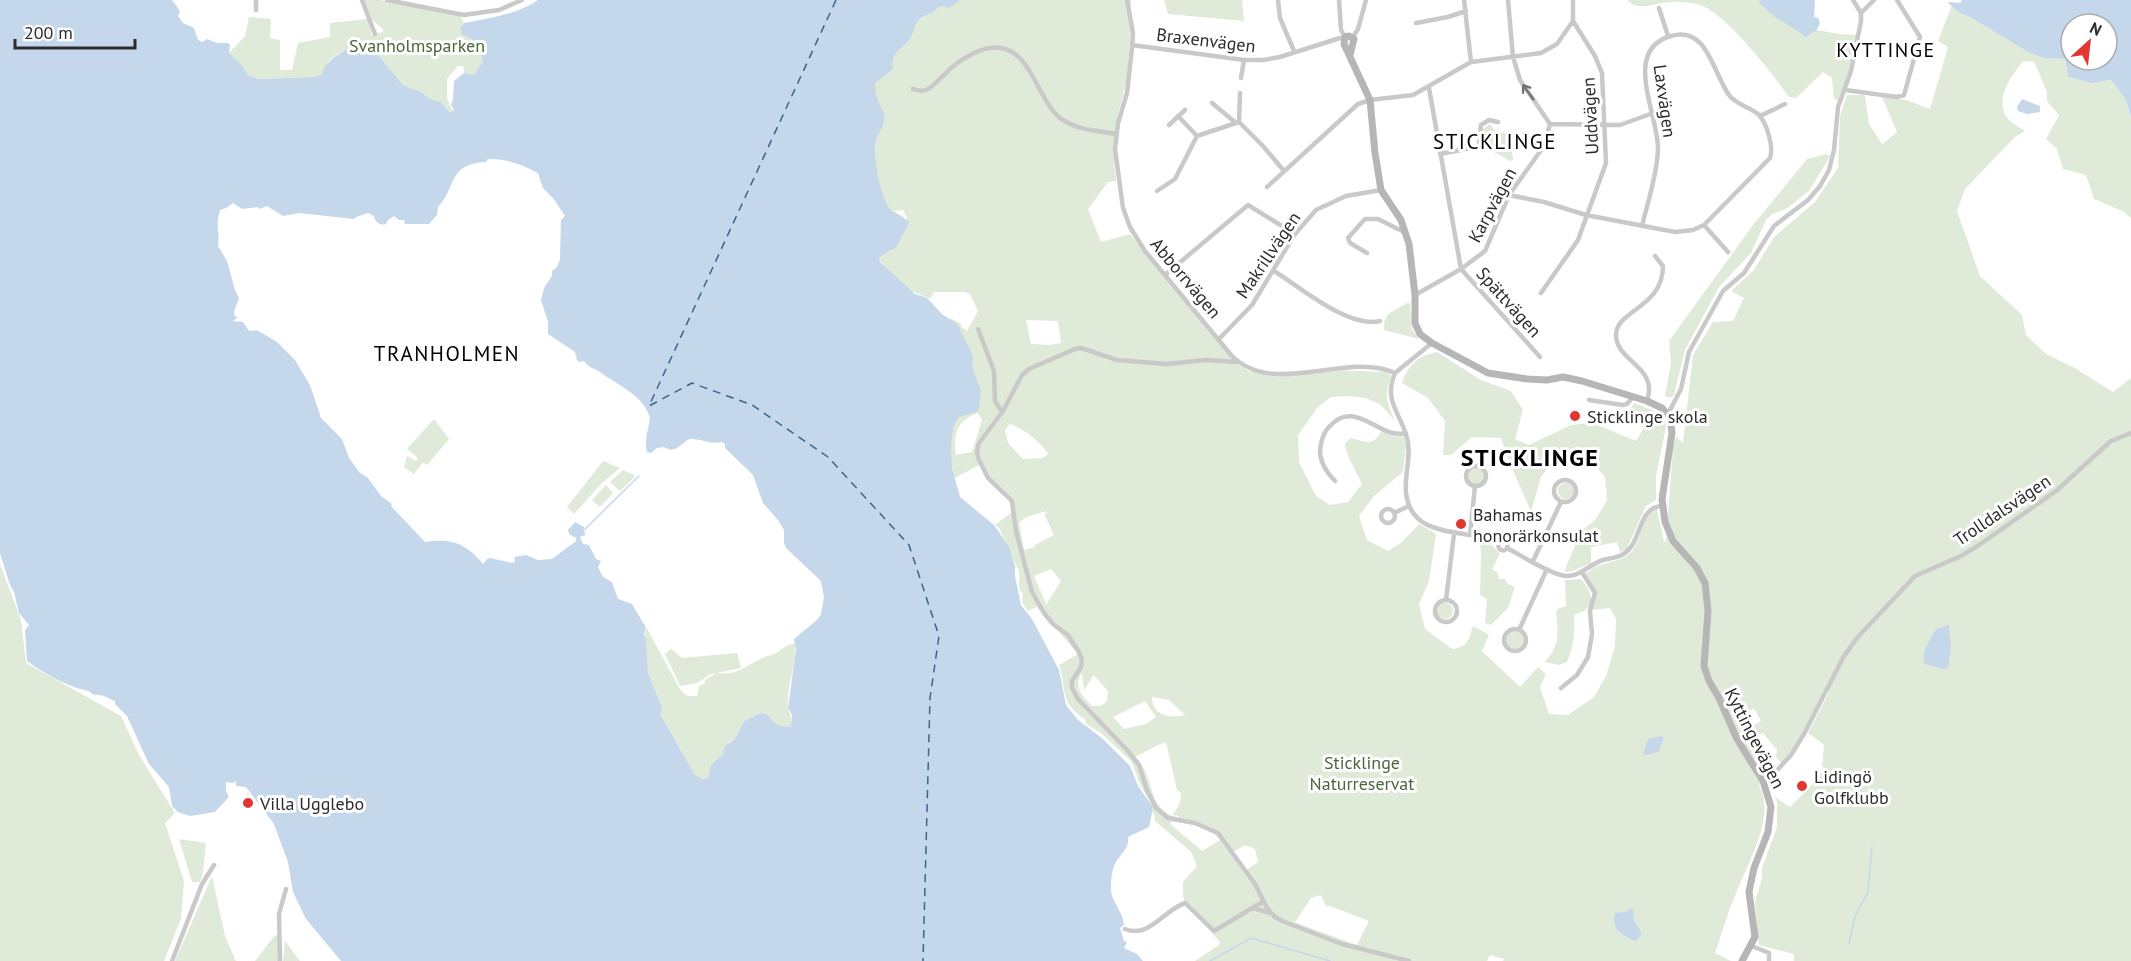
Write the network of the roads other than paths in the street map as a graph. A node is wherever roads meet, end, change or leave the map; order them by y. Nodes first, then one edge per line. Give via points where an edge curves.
1 (256, 0) edge
2 (362, 0) edge
3 (387, 0) edge
4 (522, 0) edge
5 (1127, 0) edge
6 (1278, 0) edge
7 (1339, 0) edge
8 (1366, 0) edge
9 (1464, 0) edge
10 (1508, 0) edge
11 (1573, 0) edge
12 (1853, 0) edge
13 (1874, 0) edge
14 (1897, 0) edge
15 (1659, 8) dead end
16 (256, 10) dead end
17 (1466, 11) junction
18 (1861, 13) junction
19 (1574, 21) junction
20 (1416, 23) dead end
21 (375, 34) dead end
22 (1668, 36) junction
23 (1348, 38) junction
24 (1132, 45) junction
25 (1294, 51) junction
26 (1513, 57) junction
27 (1244, 60) junction
28 (1471, 62) junction
29 (1241, 78) dead end
30 (913, 88) dead end
31 (1428, 88) junction
32 (1845, 90) junction
33 (1240, 93) dead end
34 (1370, 100) junction
35 (1212, 103) dead end
36 (1785, 104) dead end
37 (1185, 110) dead end
38 (1653, 113) junction
39 (1178, 116) junction
40 (1760, 116) junction
41 (1237, 122) junction
42 (1498, 122) dead end
43 (1550, 124) junction
44 (1169, 125) dead end
45 (1603, 126) junction
46 (1116, 134) junction
47 (1197, 136) junction
48 (1440, 154) junction
49 (1284, 171) junction
50 (1267, 187) dead end
51 (1382, 190) junction
52 (1157, 191) dead end
53 (1509, 195) junction
54 (1587, 215) junction
55 (1704, 225) junction
56 (1642, 226) junction
57 (1406, 232) junction
58 (1295, 234) junction
59 (1728, 252) dead end
60 (1367, 253) dead end
61 (1655, 256) dead end
62 (1461, 269) junction
63 (1274, 271) junction
64 (1165, 275) junction
65 (1541, 293) dead end
66 (1415, 295) junction
67 (1380, 321) dead end
68 (978, 329) dead end
69 (1219, 339) junction
70 (1432, 344) junction
71 (1540, 357) dead end
72 (1238, 362) junction
73 (1395, 373) junction
74 (1634, 396) junction
75 (1589, 400) dead end
76 (1647, 401) junction
77 (1002, 412) junction
78 (1668, 414) junction
79 (1406, 433) junction
80 (2131, 433) edge
81 (1335, 481) dead end
82 (1475, 486) junction
83 (1561, 501) junction
84 (1409, 506) junction
85 (1663, 506) junction
86 (1394, 513) dead end
87 (1454, 534) junction
88 (1470, 535) junction
89 (1533, 561) junction
90 (1547, 569) junction
91 (1582, 572) junction
92 (1446, 600) junction
93 (1519, 630) junction
94 (1561, 688) dead end
95 (1763, 781) junction
96 (214, 865) dead end
97 (286, 889) dead end
98 (1264, 901) junction
99 (1253, 908) junction
100 (1271, 913) junction
101 (1125, 929) dead end
102 (1752, 946) junction
103 (172, 961) edge
104 (280, 961) edge
105 (1409, 961) edge
106 (1742, 961) edge
107 (1769, 961) edge

1 - 16 street
2 - 21 street
3 - 4 street via 472,15
5 - 24 street, Abborrvägen
6 - 25 street via 1280,18
7 - 23 street via 1341,30
8 - 23 street via 1358,29
9 - 17 street
10 - 26 street
11 - 19 street, Uddvägen
12 - 18 street
13 - 18 street
14 - 32 street via 1920,36 1904,95
15 - 22 street
17 - 20 street
17 - 28 street
18 - 32 street
19 - 26 street via 1552,48
19 - 45 street, Uddvägen via 1601,69
22 - 38 street, Laxvägen via 1656,43 1645,58 1644,72
22 - 40 street, Laxvägen via 1684,34 1701,43 1728,94
23 - 25 street, Braxenvägen
23 - 34 street via 1354,44 1350,55
24 - 27 street, Braxenvägen
24 - 46 street, Abborrvägen via 1127,93
25 - 27 street, Braxenvägen via 1280,57
26 - 28 street
43 -> 26 street via 1520,80
27 - 29 street
28 - 31 street
30 - 46 street via 928,90 973,54 999,48 1010,50 1022,61 1061,119
31 - 34 street via 1413,95
31 - 48 street, Spättvägen
32 - 78 street via 1838,107 1833,160 1825,178 1808,200 1774,226 1744,273 1724,291 1689,352 1681,389
33 - 41 street
34 - 49 street via 1358,104
34 - 51 street
35 - 41 street
36 - 40 street
37 - 39 street
38 - 45 street via 1620,125
38 - 56 street, Laxvägen via 1658,153
39 - 44 street
39 - 47 street
40 - 55 street via 1770,139 1770,158
41 - 47 street
41 - 49 street
42 - 48 street via 1489,120 1481,125 1476,147
43 - 45 street
43 - 53 street, Karpvägen via 1545,146
45 - 54 street, Uddvägen via 1606,163
46 - 64 street, Abborrvägen via 1117,166 1130,227
47 - 52 street via 1174,179
48 - 62 street, Spättvägen
49 - 50 street
51 - 57 street
51 - 58 street, Makrillvägen via 1326,204
53 - 54 street
53 - 62 street, Karpvägen via 1485,251
54 - 56 street
54 - 65 street, Uddvägen via 1578,240
55 - 56 street via 1675,232
55 - 59 street
57 - 60 street via 1378,219 1365,219 1348,238
57 - 66 street
58 - 63 street, Makrillvägen
58 - 64 street via 1248,206
61 - 76 street via 1663,266 1660,284 1649,300 1622,320 1616,333 1618,345 1649,382
62 - 66 street, Karpvägen
62 - 71 street, Spättvägen
63 - 67 street via 1347,317
63 - 69 street, Makrillvägen via 1252,305
64 - 69 street, Abborrvägen
66 - 70 street via 1415,323
68 - 77 street via 994,371 993,394
69 - 72 street, Abborrvägen
70 - 73 street
70 - 74 street via 1501,376 1542,380 1563,377
72 - 73 street via 1284,374 1336,368
72 - 77 street via 1167,364 1117,360 1075,349 1022,375
73 - 79 street via 1391,398
74 - 75 street via 1627,405
74 - 76 street
76 - 78 street
77 - 98 street via 976,451 993,483 1012,501 1016,531 1037,602 1079,652 1081,667 1072,681 1074,693 1135,759 1156,808 1168,818 1218,833
78 - 85 street, Kyttingevägen via 1672,433
79 - 81 street via 1389,433 1360,417 1335,421 1320,447 1322,463
79 - 84 street via 1410,451 1406,487
80 - 95 street, Trolldalsvägen via 2111,441 2074,476 1979,545 1915,576 1857,638 1791,755
82 - 82 street via 1484,482 1486,476 1483,468 1476,466 1465,474 1468,483
82 - 88 street
83 - 83 street via 1575,495 1573,483 1557,484 1556,495
83 - 89 street
84 - 86 street
84 - 87 street via 1426,524
85 - 91 street via 1651,508 1646,514 1624,555
85 - 95 street, Kyttingevägen via 1669,533 1705,583 1708,611 1704,666 1709,681
87 - 88 street
87 - 92 street
88 - 89 street via 1506,542 1507,548
89 - 90 street
90 - 91 street via 1562,575
90 - 93 street
91 - 94 street via 1595,593 1590,611 1591,647 1583,667
92 - 92 street via 1435,611 1437,617 1446,621 1456,612 1454,604
93 - 93 street via 1504,636 1511,651 1525,645
95 - 102 street, Kyttingevägen via 1769,795 1771,820 1751,882 1755,932
96 - 103 street via 202,884
97 - 104 street via 279,914
98 - 99 street
98 - 100 street
99 - 100 street
99 - 101 street via 1214,931 1185,903 1143,931
100 - 105 street via 1342,944
102 - 106 street
102 - 107 street via 1768,953

